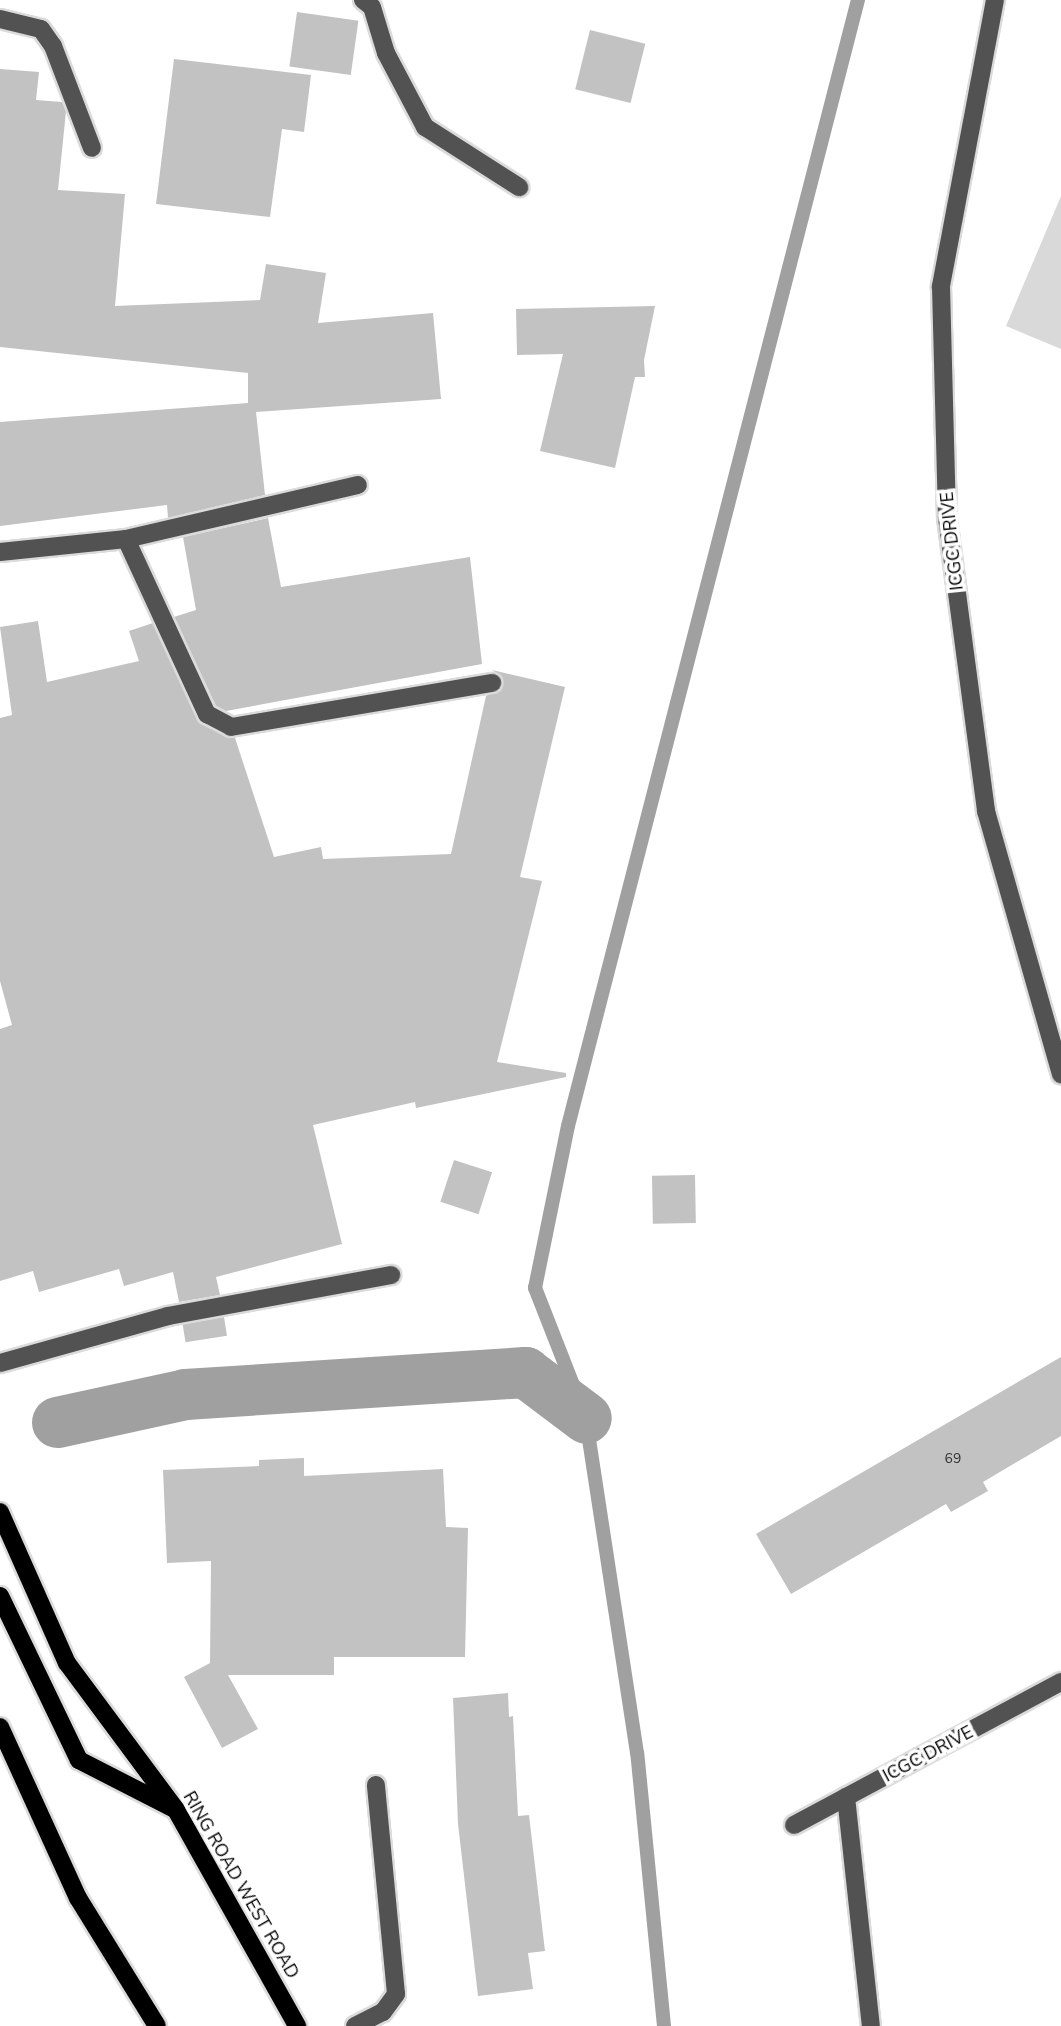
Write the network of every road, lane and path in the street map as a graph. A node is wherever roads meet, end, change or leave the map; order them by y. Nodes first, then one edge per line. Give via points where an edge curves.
1 (363, 0) edge
2 (995, 0) edge
3 (0, 19) edge
4 (92, 148) dead end
5 (519, 187) dead end
6 (358, 485) dead end
7 (126, 539) junction
8 (0, 552) edge
9 (492, 683) dead end
10 (1061, 1075) edge
11 (391, 1275) dead end
12 (0, 1363) edge
13 (0, 1512) edge
14 (0, 1596) edge
15 (1061, 1682) edge
16 (0, 1727) edge
17 (376, 1785) dead end
18 (846, 1797) junction
19 (176, 1810) junction
20 (793, 1825) dead end
21 (157, 2026) edge
22 (297, 2026) edge
23 (355, 2026) edge
24 (871, 2026) edge

1 - 5 street via 372,7 386,53 425,127
2 - 10 street, ICGC DRIVE via 941,287 947,518 986,811
3 - 4 street via 41,29 53,46
6 - 7 street
7 - 8 street
7 - 9 street via 207,714 232,727
11 - 12 street via 168,1316
13 - 19 main road, RING ROAD WEST ROAD via 67,1662
14 - 19 main road via 79,1760
15 - 18 street, ICGC DRIVE
16 - 21 main road via 78,1898
17 - 23 street via 396,1994 383,2012
18 - 20 street, ICGC DRIVE
18 - 24 street
19 - 22 main road, RING ROAD WEST ROAD

